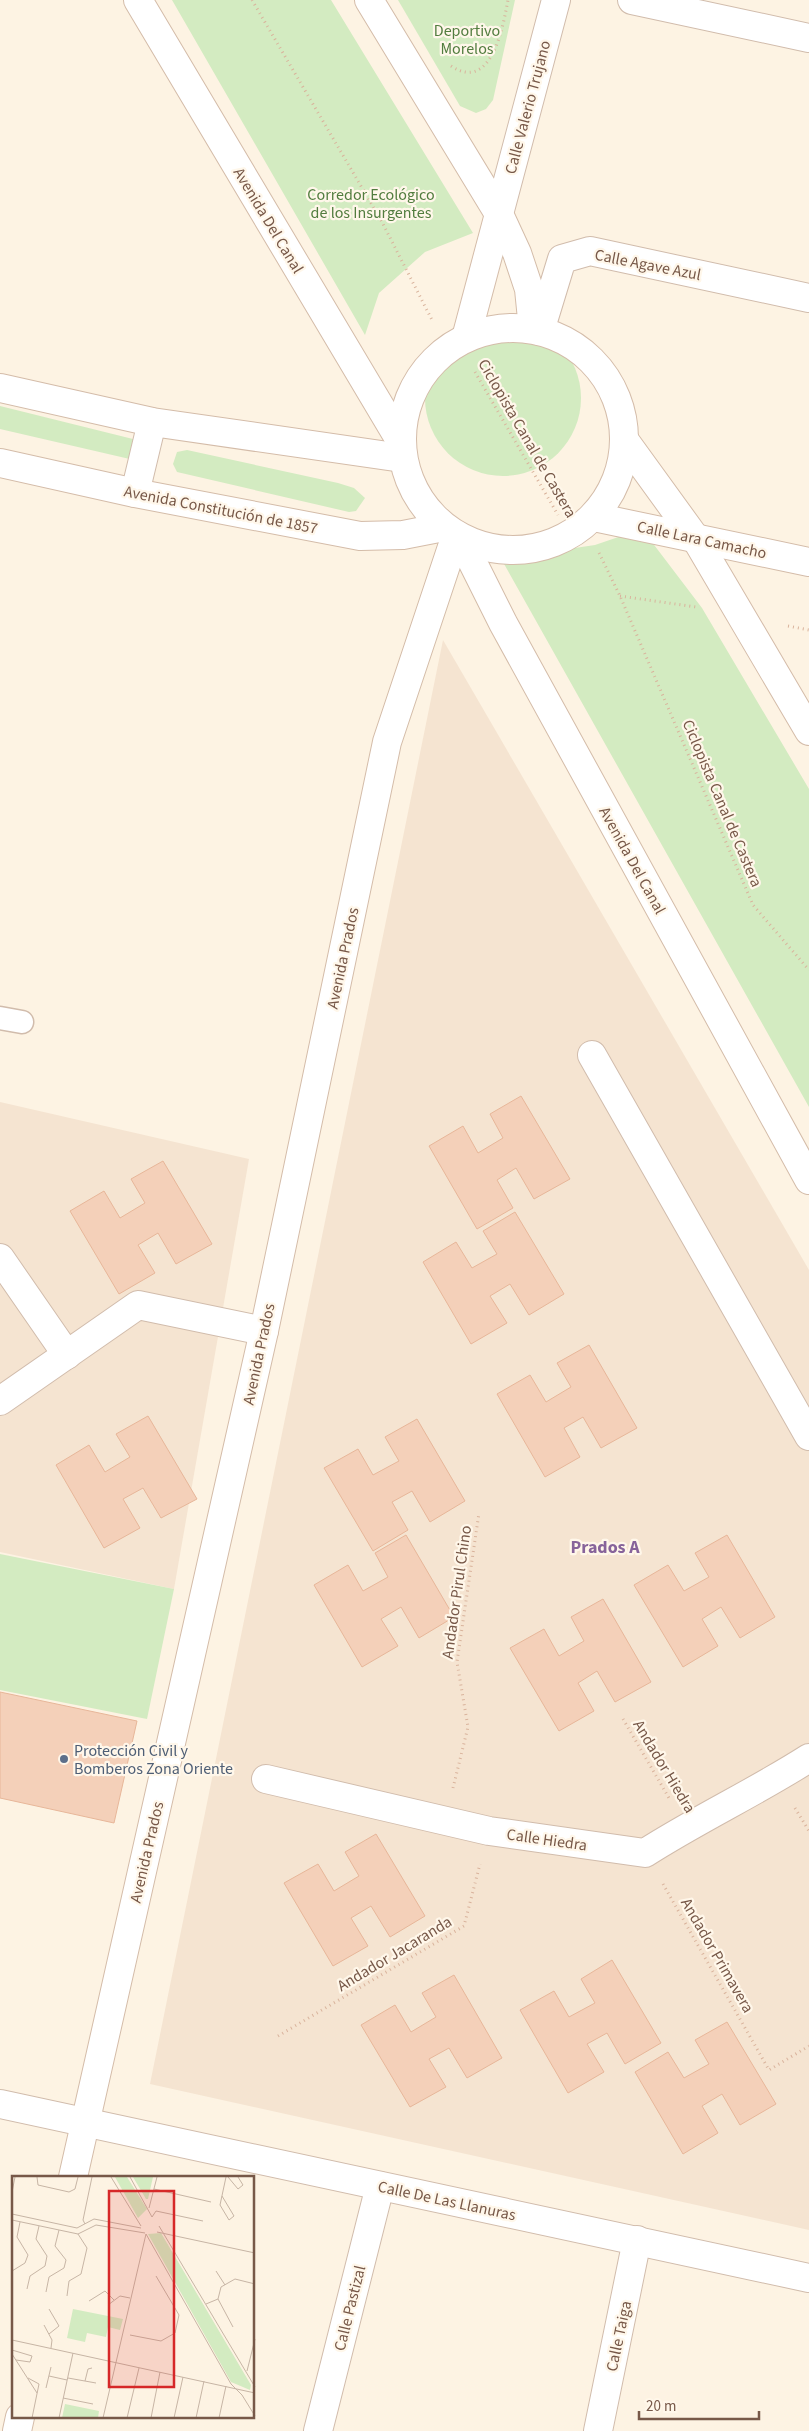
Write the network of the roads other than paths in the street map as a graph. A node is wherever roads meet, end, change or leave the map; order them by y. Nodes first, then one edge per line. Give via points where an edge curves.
1 (138, 0) edge
2 (369, 0) edge
3 (556, 0) edge
4 (632, 0) edge
5 (809, 38) edge
6 (499, 214) junction
7 (809, 298) edge
8 (536, 330) junction
9 (456, 343) junction
10 (0, 388) edge
11 (152, 422) junction
12 (625, 441) junction
13 (401, 449) junction
14 (0, 463) edge
15 (135, 493) junction
16 (594, 517) junction
17 (454, 534) junction
18 (696, 539) junction
19 (809, 562) edge
20 (809, 731) edge
21 (0, 1018) edge
22 (22, 1022) dead end
23 (592, 1055) dead end
24 (809, 1180) edge
25 (0, 1258) edge
26 (264, 1331) junction
27 (67, 1354) junction
28 (0, 1401) edge
29 (809, 1436) edge
30 (809, 1758) edge
31 (266, 1779) dead end
32 (0, 2104) edge
33 (85, 2123) junction
34 (73, 2176) edge
35 (380, 2186) junction
36 (637, 2240) junction
37 (809, 2278) edge
38 (20, 2418) edge
39 (17, 2431) edge
40 (318, 2431) edge
41 (598, 2431) edge

1 - 13 main road, Avenida Del Canal
2 - 6 main road
3 - 6 main road, Calle Valerio Trujano
4 - 5 main road
6 - 8 main road via 529,289
6 - 9 main road, Avenida Del Canal
7 - 8 main road, Calle Agave Azul via 590,251 562,259
8 - 9 main road, Avenida Del Canal via 488,330
8 - 12 main road, Avenida Del Canal via 574,346 602,371 620,404
9 - 13 main road, Avenida Del Canal via 422,374 405,406
10 - 11 main road
11 - 13 main road
11 - 15 main road
12 - 16 main road, Avenida Del Canal via 621,469 610,494
12 - 18 main road, Avenida Del Canal
13 - 17 main road, Avenida Del Canal via 410,485 424,508
14 - 15 main road, Avenida Constitución de 1857
15 - 17 main road, Avenida Constitución de 1857 via 360,536
16 - 17 main road, Avenida Del Canal via 570,535 535,548 497,550
16 - 18 main road, Calle Lara Camacho
17 - 24 main road, Avenida Del Canal
17 - 26 main road, Avenida Prados via 387,742
18 - 19 main road, Calle Lara Camacho
18 - 20 main road, Avenida Del Canal
21 - 22 lane
23 - 29 main road
25 - 27 main road
26 - 27 main road via 138,1306
26 - 33 main road, Avenida Prados
27 - 28 main road
30 - 31 main road, Calle Hiedra via 686,1826 645,1853 489,1831
32 - 33 main road, Calle De Las Llanuras
33 - 34 main road, Avenida Prados
33 - 35 main road, Calle De Las Llanuras
35 - 36 main road, Calle De Las Llanuras
35 - 40 main road, Calle Pastizal
36 - 37 main road, Calle De Las Llanuras
36 - 41 main road, Calle Taiga
38 - 39 main road

